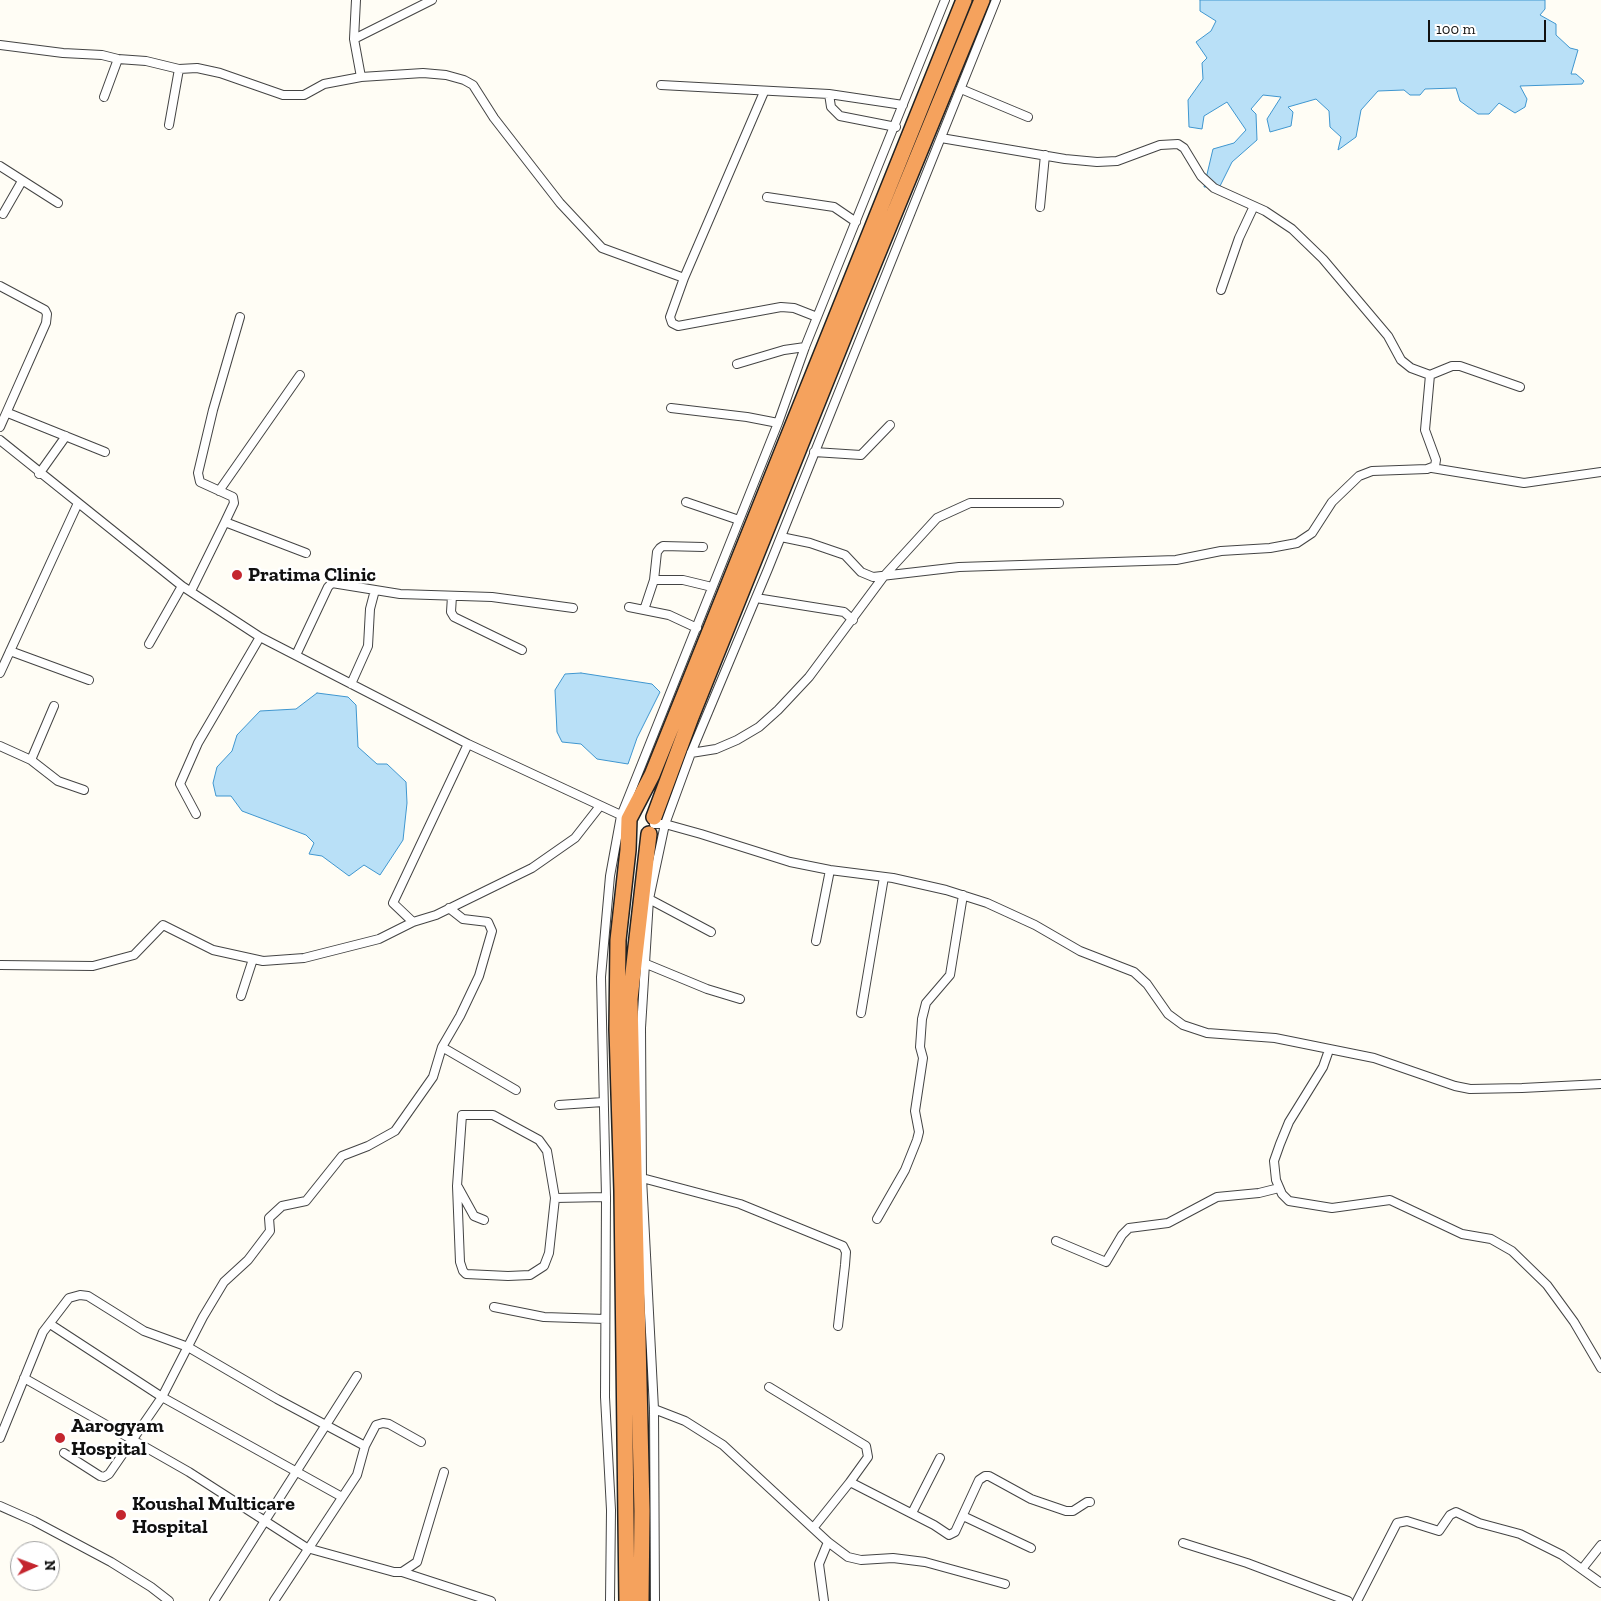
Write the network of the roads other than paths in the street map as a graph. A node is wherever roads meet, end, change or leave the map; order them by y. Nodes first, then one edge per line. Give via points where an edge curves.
1 (356, 0) edge
2 (432, 0) edge
3 (945, 0) edge
4 (964, 0) edge
5 (982, 0) edge
6 (996, 0) edge
7 (354, 39) junction
8 (0, 45) edge
9 (118, 59) junction
10 (179, 69) junction
11 (361, 77) junction
12 (661, 84) dead end
13 (961, 89) junction
14 (764, 92) junction
15 (828, 94) junction
16 (104, 97) dead end
17 (903, 105) junction
18 (1028, 117) dead end
19 (169, 125) dead end
20 (896, 127) junction
21 (941, 138) junction
22 (1045, 156) junction
23 (0, 166) edge
24 (22, 181) junction
25 (767, 197) dead end
26 (58, 203) dead end
27 (1254, 206) junction
28 (1040, 207) dead end
29 (3, 214) dead end
30 (856, 222) junction
31 (684, 278) junction
32 (0, 286) edge
33 (1221, 290) dead end
34 (240, 317) dead end
35 (817, 317) junction
36 (805, 347) junction
37 (737, 364) dead end
38 (300, 375) dead end
39 (1430, 375) junction
40 (1520, 387) dead end
41 (671, 408) dead end
42 (8, 413) junction
43 (778, 423) junction
44 (890, 425) dead end
45 (0, 427) edge
46 (66, 436) junction
47 (0, 441) edge
48 (105, 452) dead end
49 (814, 452) junction
50 (1432, 468) junction
51 (1601, 472) edge
52 (39, 474) junction
53 (219, 491) junction
54 (686, 502) dead end
55 (78, 503) junction
56 (1059, 503) dead end
57 (739, 520) junction
58 (225, 522) junction
59 (781, 537) junction
60 (702, 547) dead end
61 (306, 553) dead end
62 (884, 576) junction
63 (654, 580) junction
64 (182, 586) junction
65 (712, 588) junction
66 (375, 590) junction
67 (191, 591) junction
68 (452, 596) junction
69 (756, 598) junction
70 (629, 607) dead end
71 (573, 608) dead end
72 (644, 610) junction
73 (852, 620) junction
74 (697, 628) junction
75 (260, 637) junction
76 (150, 644) dead end
77 (10, 650) junction
78 (522, 650) dead end
79 (296, 655) junction
80 (0, 673) edge
81 (89, 680) dead end
82 (351, 684) junction
83 (54, 706) dead end
84 (468, 744) junction
85 (0, 746) edge
86 (691, 753) junction
87 (31, 760) junction
88 (84, 790) dead end
89 (600, 806) junction
90 (196, 814) dead end
91 (629, 819) junction
92 (655, 825) junction
93 (830, 870) junction
94 (884, 877) junction
95 (963, 895) junction
96 (649, 899) junction
97 (449, 908) junction
98 (413, 922) junction
99 (711, 932) dead end
100 (816, 941) dead end
101 (253, 959) junction
102 (644, 963) junction
103 (0, 965) edge
104 (241, 996) dead end
105 (740, 998) dead end
106 (861, 1013) dead end
107 (442, 1047) junction
108 (1329, 1050) junction
109 (1601, 1084) edge
110 (516, 1090) dead end
111 (603, 1102) junction
112 (559, 1105) dead end
113 (642, 1178) junction
114 (457, 1186) junction
115 (1279, 1188) junction
116 (606, 1197) junction
117 (555, 1198) junction
118 (878, 1219) dead end
119 (484, 1220) dead end
120 (1056, 1241) dead end
121 (494, 1307) dead end
122 (605, 1320) junction
123 (50, 1324) junction
124 (838, 1326) dead end
125 (188, 1347) junction
126 (1601, 1368) edge
127 (357, 1376) dead end
128 (24, 1378) junction
129 (769, 1387) dead end
130 (162, 1397) junction
131 (654, 1409) junction
132 (325, 1425) junction
133 (0, 1438) edge
134 (133, 1440) junction
135 (420, 1442) dead end
136 (365, 1446) junction
137 (64, 1453) dead end
138 (940, 1458) dead end
139 (296, 1472) junction
140 (444, 1472) dead end
141 (850, 1482) junction
142 (641, 1485) junction
143 (342, 1497) junction
144 (1090, 1502) dead end
145 (0, 1506) edge
146 (642, 1508) junction
147 (912, 1513) junction
148 (963, 1516) junction
149 (266, 1522) junction
150 (814, 1527) junction
151 (828, 1542) junction
152 (1183, 1543) dead end
153 (1601, 1545) edge
154 (306, 1548) junction
155 (1031, 1548) dead end
156 (1582, 1568) junction
157 (402, 1572) junction
158 (1601, 1583) edge
159 (1006, 1584) dead end
160 (169, 1601) edge
161 (214, 1601) edge
162 (274, 1601) edge
163 (491, 1601) edge
164 (610, 1601) edge
165 (628, 1601) edge
166 (642, 1601) edge
167 (655, 1601) edge
168 (824, 1601) edge
169 (1348, 1601) edge
170 (1357, 1601) edge

1 - 7 street
2 - 7 street
3 - 17 street
4 - 91 highway via 652,775
5 - 92 highway via 691,717
6 - 13 street
7 - 11 street
8 - 9 street
9 - 10 street via 146,61
9 - 16 street
10 - 11 street via 197,68 220,73 283,95 296,96 335,80
10 - 19 street
11 - 31 street via 423,73 446,75 473,85 494,118 549,189 602,248
12 - 14 street
13 - 18 street
13 - 21 street
14 - 15 street
14 - 31 street
15 - 17 street
15 - 20 street via 831,107 840,116
17 - 20 street
20 - 30 street
21 - 22 street
21 - 49 street
22 - 27 street via 1117,161 1160,145 1178,144 1209,184
22 - 28 street
23 - 24 street
24 - 26 street
24 - 29 street
25 - 30 street via 834,207
27 - 33 street
27 - 39 street via 1292,229 1323,259 1388,336 1401,360 1411,368
30 - 35 street
31 - 35 street via 670,317 678,326 781,307 794,308
32 - 42 street via 47,314
34 - 53 street via 198,473 200,482
35 - 36 street
36 - 37 street
36 - 43 street
38 - 53 street
39 - 40 street via 1460,366
39 - 50 street via 1425,421 1427,438 1436,460
41 - 43 street
42 - 45 street
42 - 46 street
43 - 57 street
44 - 49 street via 861,455
46 - 48 street
46 - 52 street
47 - 52 street
49 - 59 street
50 - 51 street via 1524,483
50 - 62 street via 1372,471 1359,476 1332,502 1312,533 1288,545 1221,551 1176,560 951,567
52 - 55 street
53 - 58 street via 232,497 234,503
54 - 57 street
55 - 64 street
55 - 77 street
56 - 62 street via 981,502 964,505 931,523
57 - 65 street
58 - 61 street
58 - 67 street
59 - 62 street via 845,555 867,575
59 - 69 street
60 - 63 street via 663,546 657,552
62 - 73 street
63 - 65 street via 683,580
63 - 72 street
64 - 67 street
64 - 76 street
65 - 74 street
66 - 68 street
66 - 79 street via 332,583
66 - 82 street via 370,609 368,646
67 - 75 street
68 - 71 street via 492,597
68 - 78 street via 451,612 454,617
69 - 73 street via 844,612
69 - 86 street
70 - 72 street
72 - 74 street via 670,615
73 - 86 street via 809,677 758,727 716,749
74 - 91 street
75 - 79 street
75 - 90 street via 198,743 180,784
77 - 80 street
77 - 81 street
79 - 82 street
82 - 84 street
83 - 87 street
84 - 89 street
84 - 98 street via 393,903
85 - 87 street
86 - 92 street
87 - 88 street via 58,781
89 - 91 street
89 - 97 street via 574,838 532,868
91 - 92 highway via 646,810
91 - 92 highway via 640,836
91 - 111 street via 610,876 601,977
91 - 142 highway via 618,940 617,1029
92 - 93 street
92 - 96 street
92 - 142 highway via 630,999
93 - 94 street
93 - 100 street
94 - 95 street
94 - 106 street
95 - 108 street via 1010,913 1080,951 1134,972 1147,984 1168,1014 1183,1024 1218,1035 1275,1038
95 - 118 street via 950,975 926,1003 922,1020 920,1047 923,1058 915,1111 917,1140 905,1170
96 - 99 street
96 - 102 street
97 - 98 street
97 - 107 street via 463,918 488,922 492,931 479,976
98 - 101 street via 379,939 304,958
101 - 103 street via 213,950 163,925 134,955 94,966
101 - 104 street
102 - 105 street via 707,989
102 - 113 street
107 - 110 street
107 - 125 street via 433,1077 394,1131 342,1156 306,1201 282,1206 269,1218 270,1231 248,1260 224,1282
108 - 109 street via 1374,1058 1470,1089
108 - 115 street via 1280,1144 1274,1161
111 - 112 street
111 - 116 street
113 - 124 street via 740,1204 843,1246 846,1252
113 - 131 street
114 - 117 street via 462,1115 493,1115 539,1140 550,1161
114 - 117 street via 460,1262 466,1274 530,1275 544,1266 549,1254
114 - 119 street via 474,1216
115 - 120 street via 1217,1197 1168,1223 1129,1228 1106,1262
115 - 126 street via 1289,1201 1314,1206 1354,1206 1390,1200 1462,1234 1491,1239 1512,1251 1546,1285 1574,1322
116 - 117 street
116 - 122 street
121 - 122 street via 544,1317
122 - 164 street via 611,1510
123 - 125 street via 70,1298 88,1296 144,1331
123 - 128 street via 43,1332
123 - 130 street
125 - 130 street
125 - 132 street
127 - 132 street
128 - 133 street
128 - 134 street
129 - 141 street via 866,1446 868,1457
130 - 134 street
130 - 139 street
131 - 142 street
131 - 150 street via 685,1421 723,1445
132 - 136 street
132 - 139 street
134 - 137 street via 104,1477
134 - 149 street
135 - 136 street via 383,1423 376,1425
136 - 143 street via 356,1475
138 - 147 street
139 - 143 street
139 - 149 street
140 - 157 street via 417,1562
141 - 147 street
141 - 150 street
142 - 146 highway
143 - 154 street
144 - 148 street via 1074,1511 1066,1511 1031,1499 985,1476 979,1480
145 - 160 street via 111,1562
146 - 165 highway
146 - 166 highway
146 - 167 street
147 - 148 street via 949,1535 955,1532
148 - 155 street
149 - 154 street
149 - 161 street
150 - 151 street
151 - 159 street via 848,1557 925,1562
151 - 168 street via 819,1564
152 - 169 street
153 - 156 street
154 - 157 street
154 - 162 street
156 - 158 street
156 - 170 street via 1520,1534 1453,1512 1439,1531 1407,1521 1397,1523
157 - 163 street

